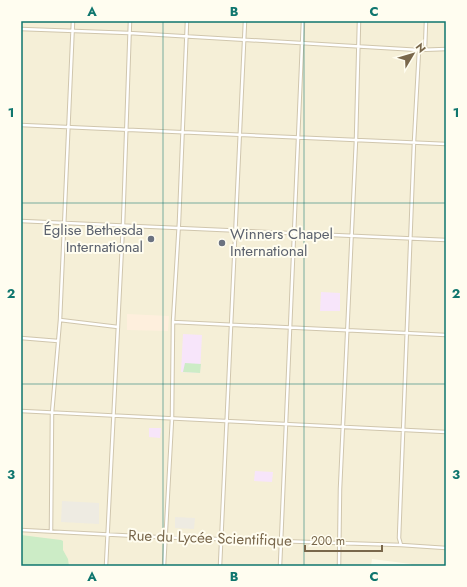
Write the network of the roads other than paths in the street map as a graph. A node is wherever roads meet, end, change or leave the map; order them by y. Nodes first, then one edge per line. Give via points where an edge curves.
1 (73, 21) edge
2 (130, 21) edge
3 (187, 21) edge
4 (245, 21) edge
5 (304, 21) edge
6 (359, 21) edge
7 (426, 21) edge
8 (21, 30) edge
9 (72, 32) junction
10 (129, 33) junction
11 (186, 36) junction
12 (244, 40) junction
13 (302, 43) junction
14 (359, 46) junction
15 (425, 49) junction
16 (446, 49) edge
17 (419, 50) junction
18 (21, 125) edge
19 (68, 126) junction
20 (125, 129) junction
21 (182, 132) junction
22 (240, 134) junction
23 (298, 137) junction
24 (356, 140) junction
25 (414, 142) junction
26 (446, 144) edge
27 (21, 221) edge
28 (64, 224) junction
29 (123, 225) junction
30 (179, 229) junction
31 (236, 231) junction
32 (294, 234) junction
33 (351, 236) junction
34 (410, 239) junction
35 (446, 240) edge
36 (60, 320) junction
37 (173, 322) junction
38 (232, 325) junction
39 (118, 326) junction
40 (290, 328) junction
41 (347, 330) junction
42 (406, 333) junction
43 (446, 335) edge
44 (21, 338) edge
45 (58, 340) junction
46 (21, 411) edge
47 (52, 413) junction
48 (114, 416) junction
49 (172, 419) junction
50 (227, 421) junction
51 (287, 424) junction
52 (342, 427) junction
53 (403, 430) junction
54 (446, 432) edge
55 (21, 530) edge
56 (51, 531) junction
57 (108, 534) junction
58 (166, 537) junction
59 (222, 539) junction
60 (282, 541) junction
61 (340, 543) junction
62 (401, 545) junction
63 (446, 548) edge
64 (106, 566) edge
65 (164, 566) edge
66 (220, 566) edge
67 (280, 566) edge
68 (339, 566) edge

1 - 9 street
2 - 10 street
3 - 11 street
4 - 12 street
5 - 13 street
6 - 14 street
7 - 15 street
8 - 9 street
9 - 10 street
9 - 19 street
10 - 11 street
10 - 20 street
11 - 12 street
11 - 21 street
12 - 13 street
12 - 22 street
13 - 14 street
13 - 23 street
14 - 17 street
14 - 24 street
15 - 16 street
15 - 17 street
17 - 25 street
18 - 19 street
19 - 20 street
19 - 28 street
20 - 21 street
20 - 29 street
21 - 22 street
21 - 30 street
22 - 23 street
22 - 31 street
23 - 24 street
23 - 32 street
24 - 25 street
24 - 33 street
25 - 26 street
25 - 34 street
27 - 28 street
28 - 29 street
28 - 36 street
29 - 30 street
29 - 39 street
30 - 31 street
30 - 37 street
31 - 32 street
31 - 38 street
32 - 33 street
32 - 40 street
33 - 34 street
33 - 41 street
34 - 35 street
34 - 42 street
36 - 39 street
36 - 45 street
37 - 38 street
37 - 49 street
38 - 40 street
38 - 50 street
39 - 48 street
40 - 41 street
40 - 51 street
41 - 42 street
41 - 52 street
42 - 43 street
42 - 53 street
44 - 45 street
45 - 47 street
46 - 47 street
47 - 48 street
47 - 56 street
48 - 49 street
48 - 57 street
49 - 50 street
49 - 58 street
50 - 51 street
50 - 59 street
51 - 52 street
51 - 60 street via 282,492
52 - 53 street
52 - 61 street
53 - 54 street
53 - 62 street via 399,538
55 - 56 street, Rue du Lycée Scientifique
56 - 57 street, Rue du Lycée Scientifique
57 - 58 street, Rue du Lycée Scientifique
57 - 64 street
58 - 59 street, Rue du Lycée Scientifique
58 - 65 street
59 - 60 street, Rue du Lycée Scientifique
59 - 66 street
60 - 61 street, Rue du Lycée Scientifique
60 - 67 street
61 - 62 street, Rue du Lycée Scientifique
61 - 68 street
62 - 63 street, Rue du Lycée Scientifique

